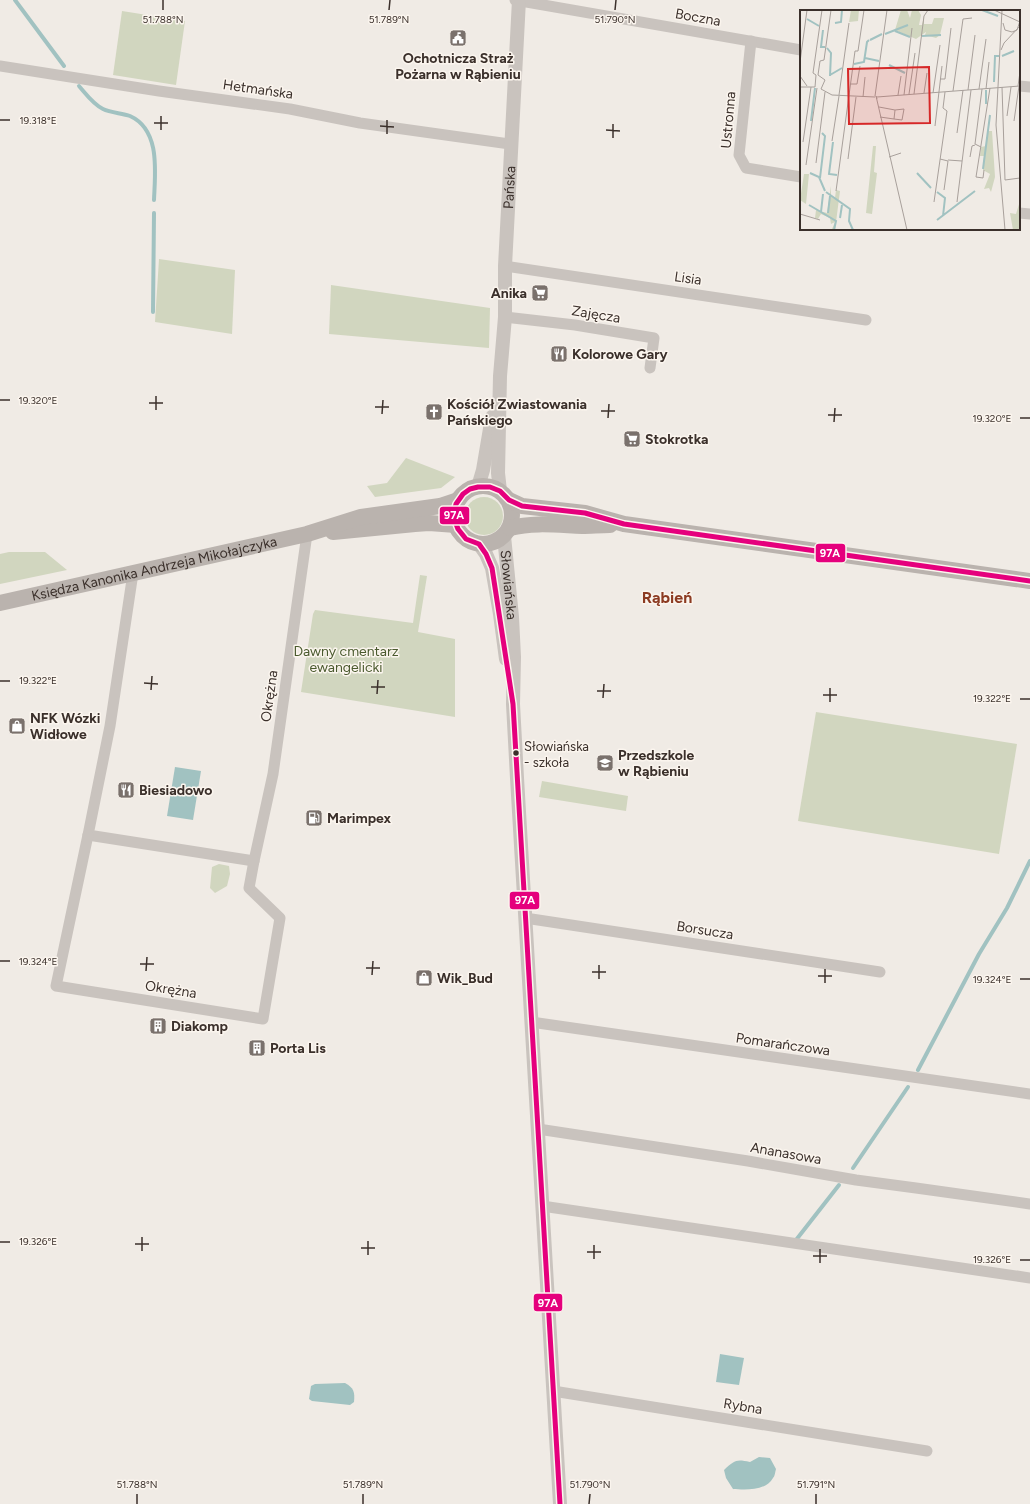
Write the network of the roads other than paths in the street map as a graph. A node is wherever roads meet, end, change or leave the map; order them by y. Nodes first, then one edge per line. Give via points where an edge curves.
1 (518, 0) edge
2 (751, 42) junction
3 (800, 50) edge
4 (0, 66) edge
5 (1020, 86) edge
6 (1030, 88) edge
7 (510, 144) junction
8 (800, 177) edge
9 (1020, 213) edge
10 (1030, 214) edge
11 (505, 266) junction
12 (504, 317) junction
13 (866, 320) dead end
14 (650, 368) dead end
15 (500, 376) junction
16 (478, 487) junction
17 (504, 496) junction
18 (458, 500) junction
19 (624, 524) junction
20 (456, 525) junction
21 (507, 532) junction
22 (307, 534) junction
23 (479, 544) junction
24 (133, 573) junction
25 (1030, 581) edge
26 (0, 603) edge
27 (513, 704) junction
28 (88, 835) junction
29 (254, 861) junction
30 (525, 918) junction
31 (880, 972) dead end
32 (531, 1022) junction
33 (1030, 1094) edge
34 (538, 1129) junction
35 (1030, 1204) edge
36 (542, 1206) junction
37 (1030, 1278) edge
38 (553, 1391) junction
39 (928, 1451) dead end
40 (560, 1504) edge

1 - 2 street, Boczna
1 - 7 street, Pańska
2 - 3 street, Boczna
2 - 8 street, Ustronna via 739,156 746,168
4 - 7 street, Hetmańska
5 - 6 street
7 - 11 street, Pańska
9 - 10 street
11 - 12 street, Pańska
11 - 13 street, Lisia
12 - 14 street, Zajęcza via 654,338
12 - 15 street, Pańska
15 - 16 street, Pańska
15 - 17 street, Pańska via 498,474
16 - 17 main road via 490,487
16 - 18 main road via 470,489
17 - 19 main road via 522,506 585,513
17 - 21 main road via 513,512
18 - 20 main road via 454,512
18 - 22 main road, Księdza Kanonika Andrzeja Mikołajczyka via 435,507 361,516
19 - 21 main road via 523,525
19 - 25 main road
20 - 22 main road, Księdza Kanonika Andrzeja Mikołajczyka via 415,524
20 - 23 main road via 470,542
21 - 23 main road via 495,542
21 - 27 street, Słowiańska via 506,565 512,602 514,650
22 - 24 main road, Księdza Kanonika Andrzeja Mikołajczyka
22 - 29 street, Okrężna via 273,774
23 - 27 street, Słowiańska via 492,568
24 - 26 main road, Księdza Kanonika Andrzeja Mikołajczyka
24 - 28 street, Okrężna via 110,726
27 - 30 street, Słowiańska
28 - 29 street
28 - 29 street, Okrężna via 56,986 263,1019 280,918 249,888
30 - 31 street, Borsucza
30 - 32 street, Słowiańska
32 - 33 street, Pomarańczowa
32 - 34 street, Słowiańska
34 - 35 street, Ananasowa via 856,1180
34 - 36 street, Słowiańska
36 - 37 street
36 - 38 street, Słowiańska
38 - 39 street, Rybna
38 - 40 street, Słowiańska

